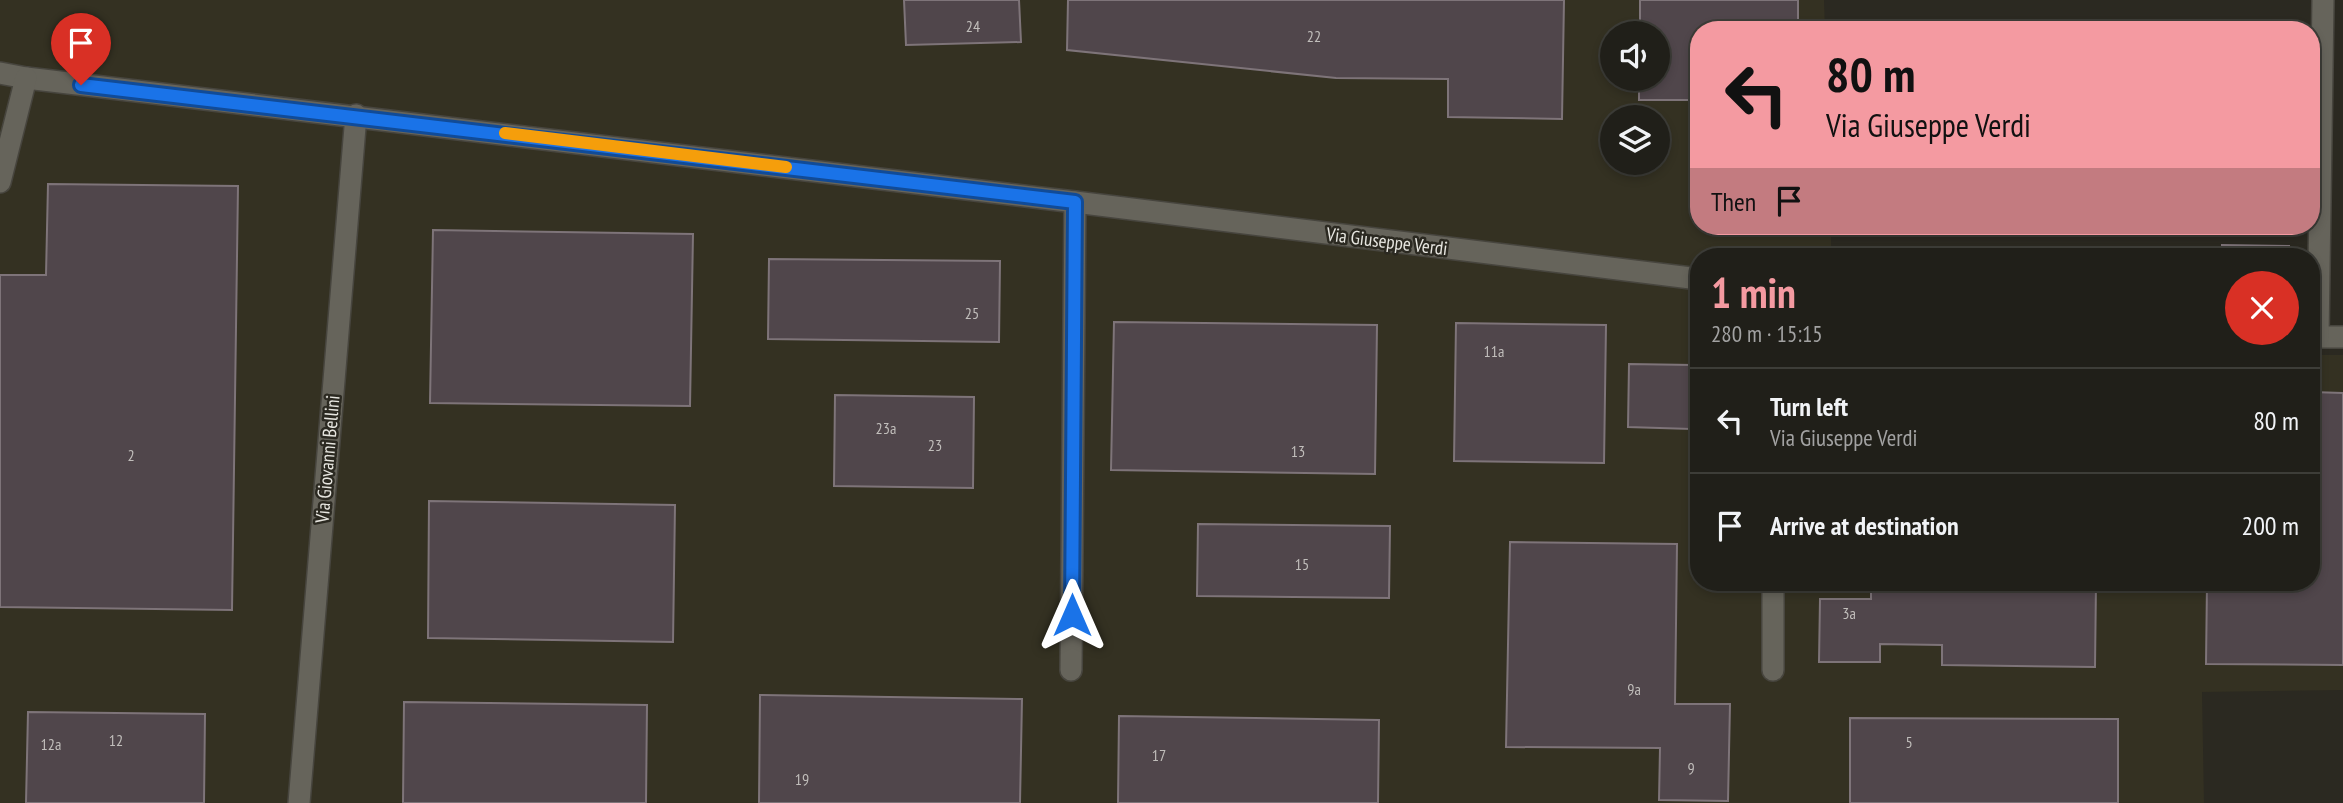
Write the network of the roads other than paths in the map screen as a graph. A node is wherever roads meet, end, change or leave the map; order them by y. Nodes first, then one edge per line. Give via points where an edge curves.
1 (2323, 0) edge
2 (0, 73) edge
3 (26, 78) junction
4 (356, 116) junction
5 (2320, 126) edge
6 (0, 182) edge
7 (1075, 202) junction
8 (1690, 278) edge
9 (2320, 337) edge
10 (2343, 337) edge
11 (1773, 591) edge
12 (1071, 670) dead end
13 (1773, 670) dead end
14 (299, 803) edge

1 - 5 street
2 - 3 street, Via Giuseppe Verdi
3 - 4 street, Via Giuseppe Verdi
3 - 6 street
4 - 7 street, Via Giuseppe Verdi
4 - 14 street, Via Giovanni Bellini
7 - 8 street, Via Giuseppe Verdi
7 - 12 street
9 - 10 street
11 - 13 street

